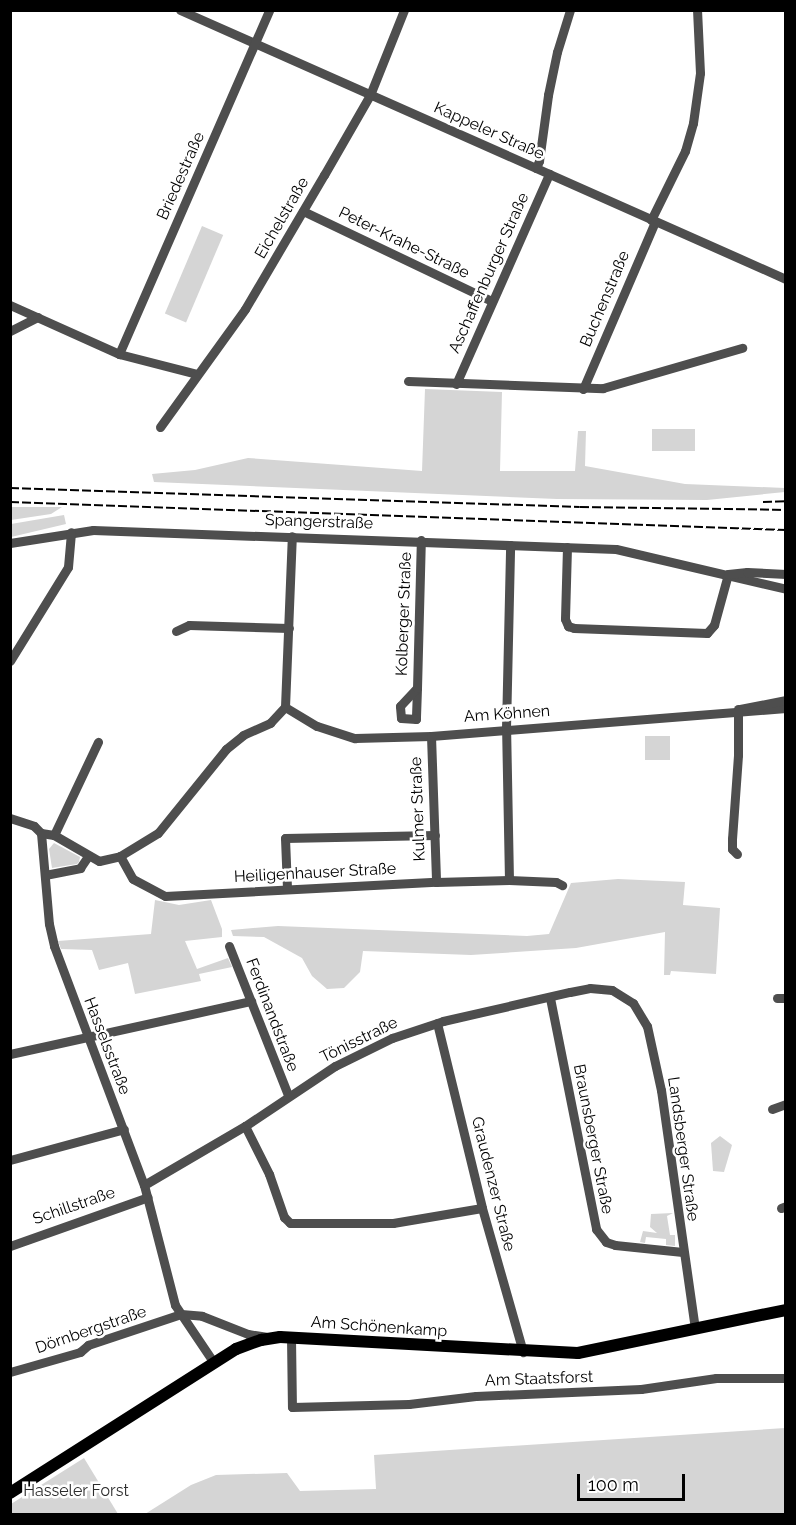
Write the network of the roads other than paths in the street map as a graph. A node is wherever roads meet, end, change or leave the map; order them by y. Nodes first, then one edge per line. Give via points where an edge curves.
1 (180, 10) edge
2 (268, 10) edge
3 (404, 10) edge
4 (570, 10) edge
5 (697, 10) edge
6 (255, 44) junction
7 (370, 95) junction
8 (536, 168) junction
9 (549, 174) junction
10 (303, 211) junction
11 (653, 221) junction
12 (786, 279) edge
13 (492, 301) junction
14 (10, 305) edge
15 (38, 317) junction
16 (10, 331) edge
17 (742, 348) dead end
18 (119, 354) junction
19 (197, 374) junction
20 (408, 381) dead end
21 (456, 384) junction
22 (583, 389) junction
23 (160, 427) dead end
24 (70, 532) junction
25 (292, 536) junction
26 (421, 540) junction
27 (10, 543) edge
28 (510, 545) junction
29 (567, 547) junction
30 (728, 574) junction
31 (786, 574) edge
32 (786, 590) edge
33 (289, 628) junction
34 (176, 631) dead end
35 (10, 661) edge
36 (417, 688) dead end
37 (786, 700) edge
38 (285, 707) junction
39 (786, 708) edge
40 (738, 710) junction
41 (506, 728) junction
42 (431, 736) junction
43 (98, 742) dead end
44 (10, 818) edge
45 (41, 833) junction
46 (54, 835) junction
47 (435, 835) junction
48 (737, 854) dead end
49 (88, 856) junction
50 (120, 856) junction
51 (45, 874) junction
52 (509, 880) junction
53 (436, 882) junction
54 (562, 885) dead end
55 (287, 888) junction
56 (229, 946) dead end
57 (612, 990) joint
58 (550, 998) junction
59 (251, 1001) junction
60 (437, 1023) junction
61 (87, 1036) junction
62 (10, 1054) edge
63 (288, 1095) junction
64 (786, 1104) edge
65 (772, 1110) dead end
66 (246, 1126) junction
67 (124, 1129) junction
68 (10, 1160) edge
69 (144, 1185) junction
70 (148, 1197) junction
71 (482, 1208) junction
72 (10, 1246) edge
73 (683, 1252) junction
74 (174, 1299) junction
75 (786, 1310) edge
76 (181, 1314) junction
77 (197, 1315) junction
78 (188, 1324) junction
79 (235, 1328) junction
80 (695, 1329) junction
81 (268, 1338) junction
82 (291, 1338) junction
83 (236, 1349) junction
84 (523, 1352) junction
85 (214, 1363) junction
86 (10, 1372) edge
87 (786, 1378) edge
88 (10, 1493) edge

1 - 6 street, Kappeler Straße
2 - 6 street, Briedestraße
3 - 7 street, Eichelstraße
4 - 8 street via 557,52
5 - 11 street, Buchenstraße via 700,73 693,123 685,151
6 - 7 street, Kappeler Straße
6 - 18 street, Briedestraße
7 - 8 street, Kappeler Straße
7 - 10 street, Eichelstraße
8 - 9 street, Kappeler Straße
9 - 11 street, Kappeler Straße
9 - 13 street, Aschaffenburger Straße
10 - 13 street, Peter-Krahe-Straße
10 - 19 street, Eichelstraße via 245,309
11 - 12 street, Kappeler Straße
11 - 22 street, Buchenstraße
13 - 21 street, Aschaffenburger Straße
14 - 15 street
15 - 16 street
15 - 18 street
17 - 22 street via 603,388
18 - 19 street
19 - 23 street, Eichelstraße
20 - 21 street
21 - 22 street
24 - 25 street, Spangerstraße
24 - 27 street, Spangerstraße
24 - 35 street via 68,567
25 - 26 street, Spangerstraße
25 - 33 street
26 - 28 street, Spangerstraße
26 - 36 street, Kolberger Straße
28 - 29 street, Spangerstraße
28 - 41 street
29 - 30 street, Spangerstraße via 616,549
29 - 30 street via 565,619 574,628 707,633 714,625
30 - 31 street, Spangerstraße
30 - 32 street, Spangerstraße via 741,581
33 - 34 street via 189,625
33 - 38 street
37 - 40 street, Am Köhnen
38 - 42 street, Am Köhnen via 317,726 355,738
38 - 50 street via 270,723 243,735 226,749 158,833
39 - 40 street, Am Köhnen
40 - 41 street, Am Köhnen
40 - 48 street via 732,838 732,849
41 - 42 street, Am Köhnen
41 - 52 street
42 - 47 street, Kulmer Straße
43 - 46 street
44 - 45 street via 34,826
45 - 46 street
45 - 51 street, Hasselsstraße
46 - 49 street
47 - 53 street, Kulmer Straße
47 - 55 street via 285,838
49 - 50 street via 103,862
49 - 51 street via 80,868
50 - 55 street, Heiligenhauser Straße via 133,879 165,896
51 - 61 street, Hasselsstraße via 52,940
52 - 53 street, Heiligenhauser Straße
52 - 54 street, Heiligenhauser Straße
53 - 55 street, Heiligenhauser Straße
56 - 59 street, Ferdinandstraße
57 - 58 street, Tönisstraße via 590,988
57 - 73 street, Landsberger Straße via 633,1003 646,1023 660,1088
58 - 60 street, Tönisstraße
58 - 73 street, Braunsberger Straße via 596,1229 606,1242 615,1245
59 - 61 street
59 - 63 street, Ferdinandstraße
60 - 63 street, Tönisstraße via 392,1038 346,1060
60 - 71 street, Graudenzer Straße
61 - 62 street
61 - 67 street, Hasselsstraße
63 - 66 street, Tönisstraße
64 - 65 street
66 - 69 street, Tönisstraße
66 - 71 street via 290,1223 393,1222
67 - 68 street
67 - 69 street, Hasselsstraße
69 - 70 street, Hasselsstraße
70 - 72 street, Schillstraße
70 - 74 street, Hasselsstraße
71 - 84 street, Graudenzer Straße
73 - 80 street, Landsberger Straße
74 - 76 street, Hasselsstraße
74 - 77 street
75 - 80 main road, Am Schönenkamp
76 - 77 street
76 - 78 street, Hasselsstraße
76 - 86 street, Dörnbergstraße via 88,1345 80,1352
77 - 78 street
77 - 79 street
78 - 85 street, Hasselsstraße
79 - 81 street
79 - 83 street via 239,1338
80 - 84 main road, Am Schönenkamp via 578,1353
81 - 82 main road, Am Schönenkamp
81 - 83 main road, Am Schönenkamp
82 - 84 main road, Am Schönenkamp
82 - 87 street, Am Staatsforst via 292,1407 409,1404 641,1389 716,1378
83 - 85 main road, Am Schönenkamp
85 - 88 main road, Am Schönenkamp

